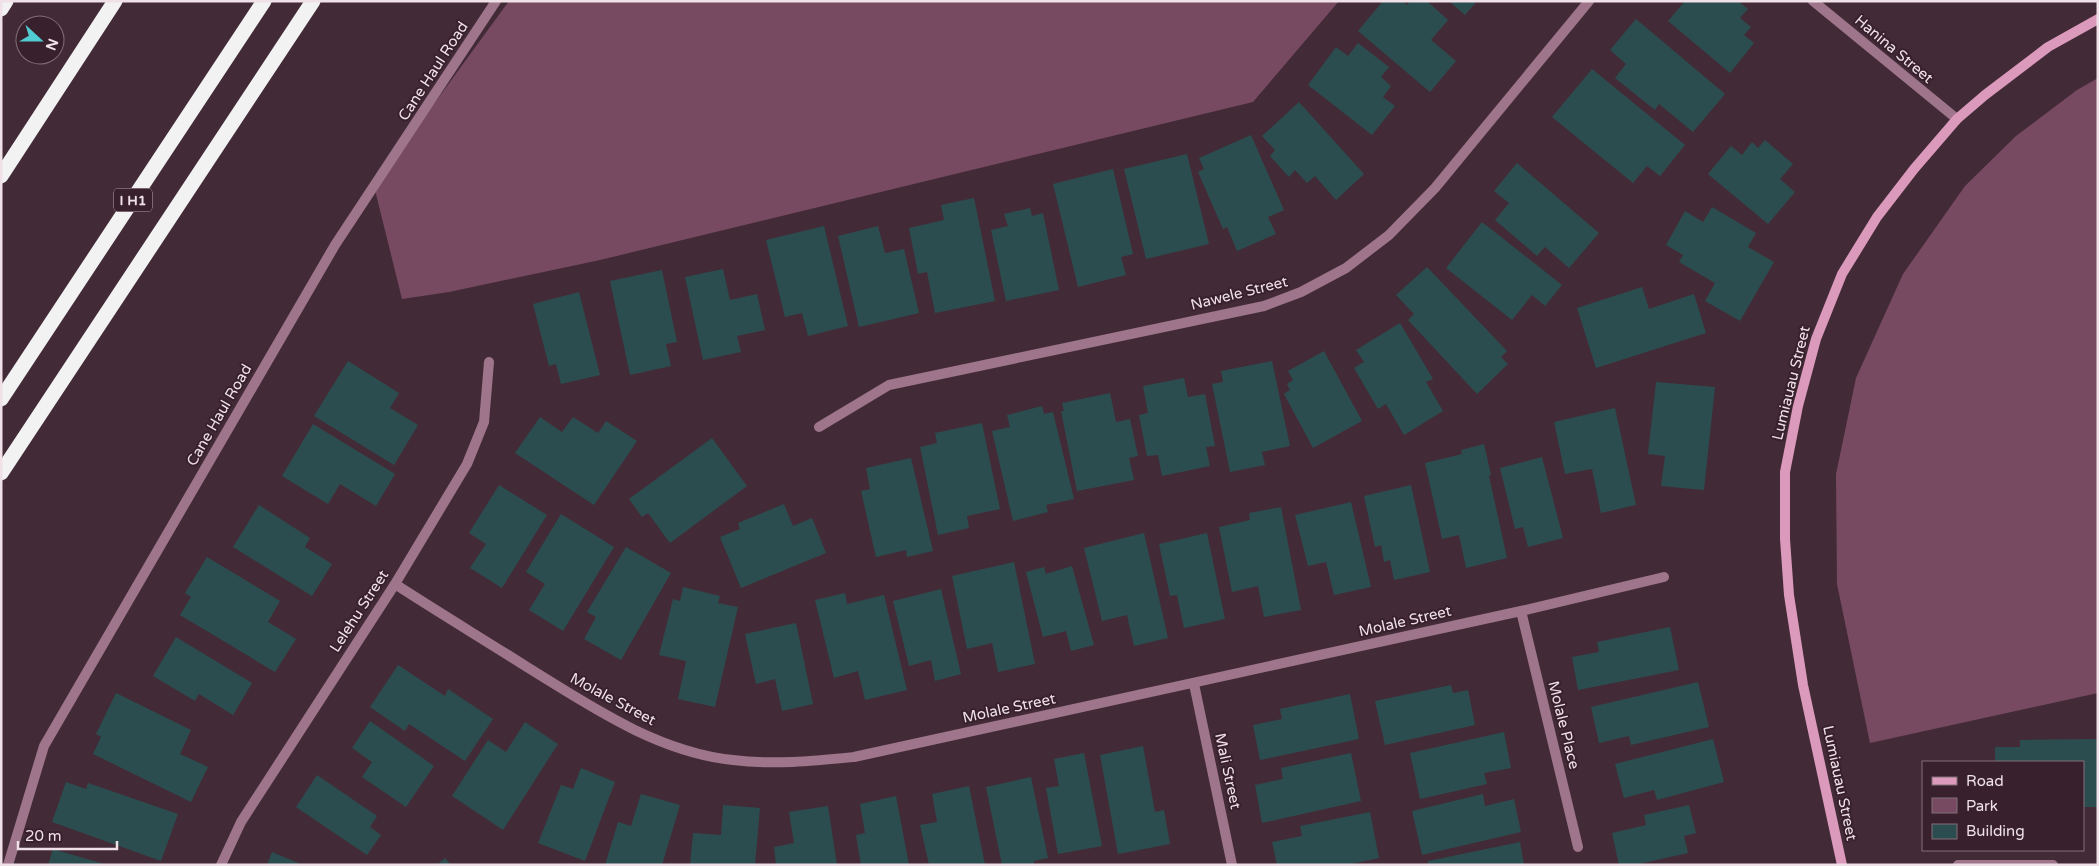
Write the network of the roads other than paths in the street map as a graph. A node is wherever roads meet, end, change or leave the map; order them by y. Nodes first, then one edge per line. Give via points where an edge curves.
1 (6, 1) edge
2 (115, 1) edge
3 (264, 1) edge
4 (313, 1) edge
5 (496, 1) edge
6 (1589, 1) edge
7 (1813, 1) edge
8 (1, 8) edge
9 (2098, 19) edge
10 (1957, 119) junction
11 (1, 176) edge
12 (489, 362) dead end
13 (1, 399) edge
14 (819, 427) dead end
15 (1, 474) edge
16 (1664, 577) dead end
17 (394, 584) junction
18 (1521, 611) junction
19 (1194, 684) junction
20 (1578, 846) dead end
21 (8, 865) edge
22 (221, 865) edge
23 (1232, 865) edge
24 (1842, 865) edge
25 (1958, 865) edge
26 (2053, 865) edge

1 - 8 highway
2 - 11 highway
3 - 13 highway, I H1
4 - 15 highway
5 - 21 street, Cane Haul Road via 335,245 44,746
6 - 14 street, Nawele Street via 1435,188 1389,235 1346,268 1301,292 1264,306 889,385
7 - 10 street, Hanina Street
9 - 10 street, Lumiauau Street via 2048,47
10 - 24 street, Lumiauau Street via 1877,217 1842,274 1816,339 1798,406 1786,472 1785,539 1789,595 1803,685
12 - 17 street, Lelehu Street via 484,422 467,464
16 - 18 street, Molale Street
17 - 19 street, Molale Street via 622,724 688,750 731,760 782,763 854,757
17 - 22 street, Lelehu Street via 241,822
18 - 19 street, Molale Street
18 - 20 street, Molale Place
19 - 23 street, Mali Street
25 - 26 street

